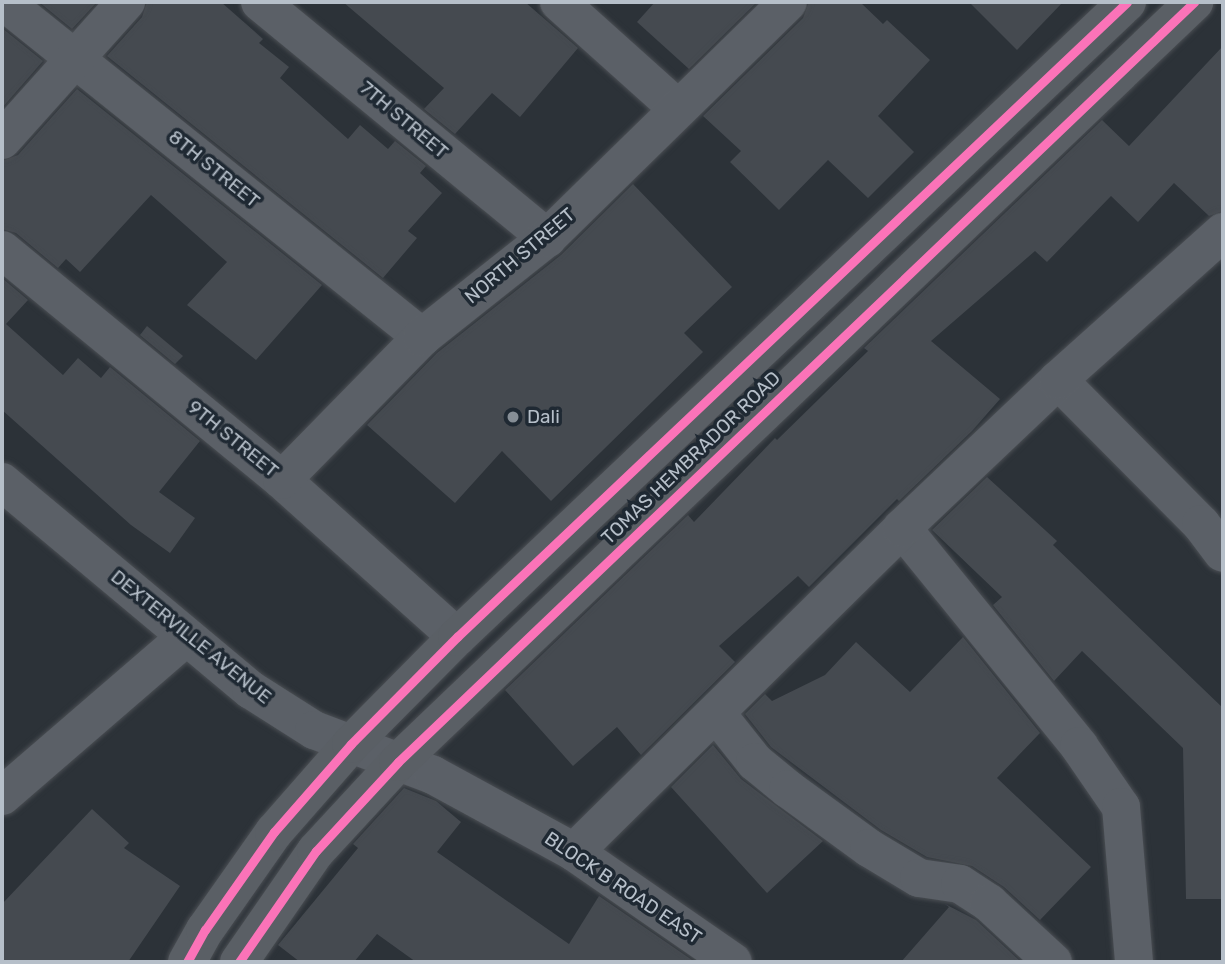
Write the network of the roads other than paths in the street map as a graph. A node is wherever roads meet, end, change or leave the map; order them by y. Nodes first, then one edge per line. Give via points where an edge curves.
1 (5, 2) edge
2 (126, 2) edge
3 (261, 2) edge
4 (559, 2) edge
5 (788, 2) edge
6 (1127, 2) edge
7 (1194, 2) edge
8 (75, 57) junction
9 (677, 108) junction
10 (2, 140) edge
11 (1223, 232) edge
12 (547, 238) junction
13 (2, 250) edge
14 (422, 337) junction
15 (1058, 380) junction
16 (282, 480) junction
17 (2, 482) edge
18 (1216, 527) edge
19 (902, 528) junction
20 (186, 637) junction
21 (457, 637) junction
22 (716, 713) junction
23 (351, 744) junction
24 (398, 762) junction
25 (2, 796) edge
26 (574, 852) junction
27 (205, 930) junction
28 (246, 960) edge
29 (187, 962) edge
30 (733, 962) edge
31 (1053, 962) edge
32 (1134, 962) edge

1 - 8 street, 8TH STREET
2 - 8 street
3 - 12 street, 7TH STREET
4 - 9 street
5 - 9 street, NORTH STREET
6 - 21 street, TOMAS HEMBRADOR ROAD
7 - 24 street, TOMAS HEMBRADOR ROAD
8 - 10 street
8 - 14 street, 8TH STREET
9 - 12 street, NORTH STREET
11 - 15 street
12 - 14 street, NORTH STREET
13 - 16 street, 9TH STREET
14 - 16 street, NORTH STREET
15 - 18 street
15 - 19 street
16 - 21 street, 9TH STREET
17 - 20 street, DEXTERVILLE AVENUE
19 - 22 street
19 - 32 street via 1079,746 1121,807
20 - 23 street, DEXTERVILLE AVENUE via 251,690 314,730
20 - 25 street
21 - 23 street, TOMAS HEMBRADOR ROAD
22 - 26 street
22 - 31 street via 755,762 788,789 919,878 960,884 989,903
23 - 24 street, DEXTERVILLE AVENUE
23 - 27 street, TOMAS HEMBRADOR ROAD via 274,832
24 - 26 street, BLOCK B ROAD EAST via 433,775
24 - 28 street, TOMAS HEMBRADOR ROAD via 316,852
26 - 30 street, BLOCK B ROAD EAST
27 - 28 street
27 - 29 street, TOMAS HEMBRADOR ROAD

